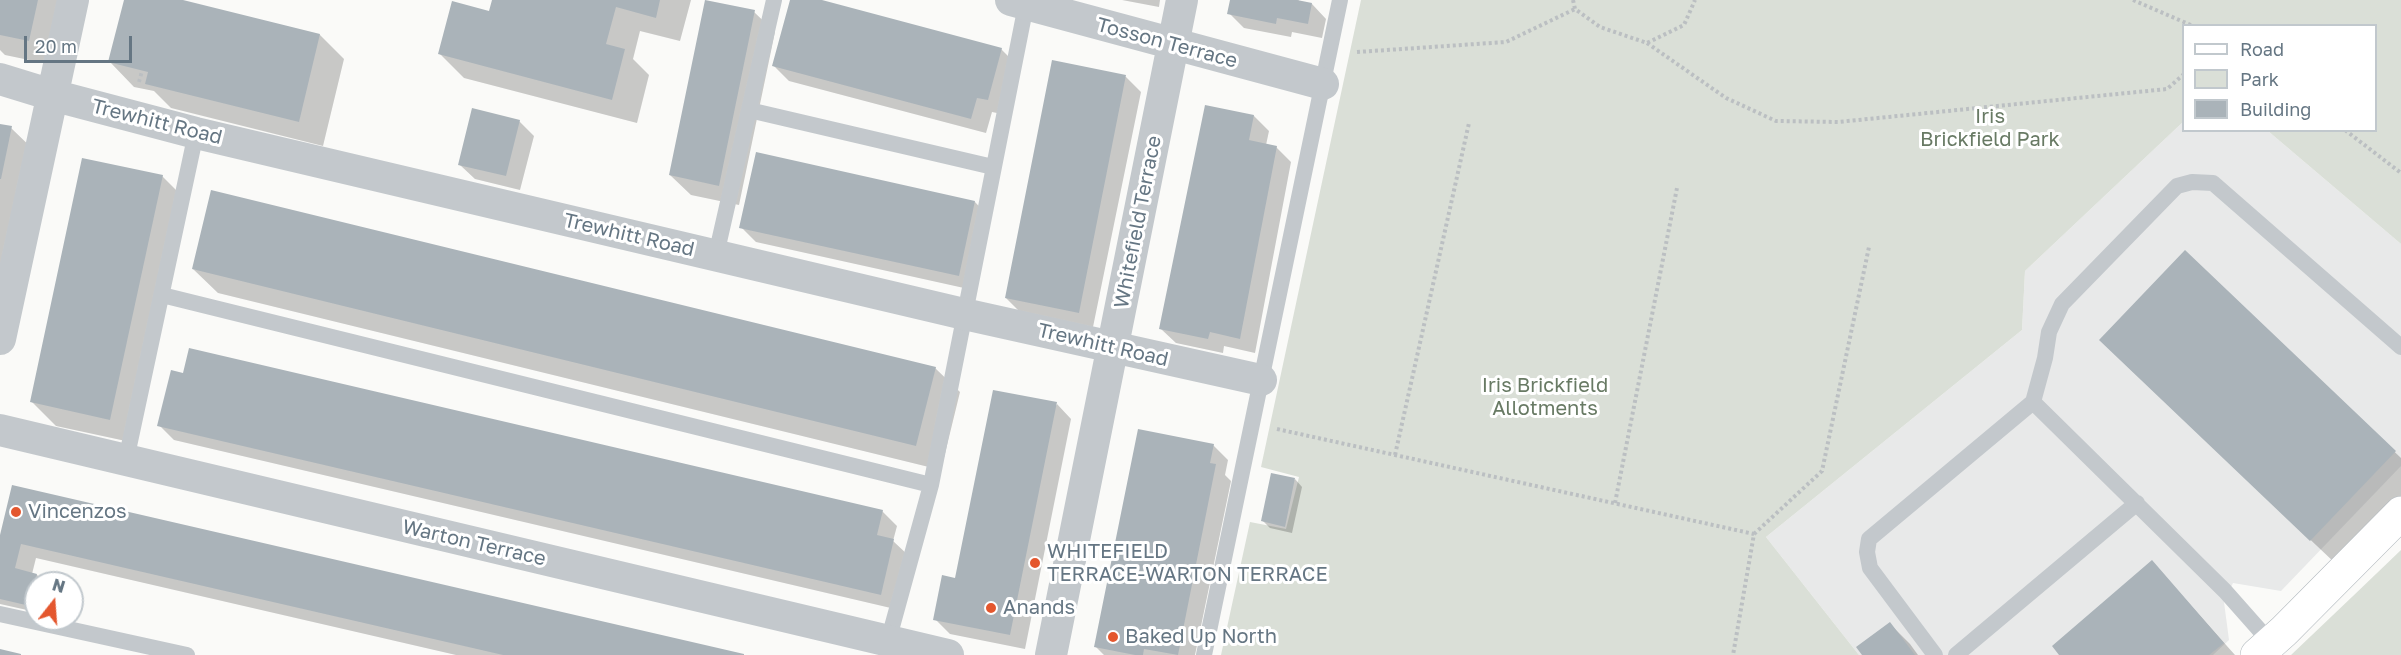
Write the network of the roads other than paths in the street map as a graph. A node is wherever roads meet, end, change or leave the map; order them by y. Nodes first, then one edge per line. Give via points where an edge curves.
1 (73, 0) edge
2 (774, 0) edge
3 (1182, 0) edge
4 (1340, 0) edge
5 (1021, 1) edge
6 (1173, 45) junction
7 (1326, 69) junction
8 (0, 79) edge
9 (52, 95) junction
10 (749, 110) junction
11 (196, 133) junction
12 (993, 168) junction
13 (716, 255) junction
14 (162, 295) junction
15 (964, 314) junction
16 (0, 339) edge
17 (2401, 347) edge
18 (1112, 348) junction
19 (1261, 380) junction
20 (2033, 402) junction
21 (0, 430) edge
22 (126, 460) junction
23 (931, 485) junction
24 (2136, 502) junction
25 (2401, 513) edge
26 (0, 614) edge
27 (887, 648) edge
28 (2264, 649) edge
29 (187, 655) edge
30 (948, 655) edge
31 (1051, 655) edge
32 (1204, 655) edge
33 (1935, 655) edge
34 (1956, 655) edge

1 - 9 street
2 - 10 lane
3 - 6 street, Whitefield Terrace
4 - 7 lane
5 - 6 street, Tosson Terrace
5 - 12 lane
6 - 7 street, Tosson Terrace
6 - 18 street, Whitefield Terrace
7 - 19 lane
8 - 9 street, Trewhitt Road
9 - 11 street, Trewhitt Road
9 - 16 street
10 - 12 lane
10 - 13 lane
11 - 13 street, Trewhitt Road
11 - 14 lane
12 - 15 lane
13 - 15 street, Trewhitt Road
14 - 22 lane
14 - 23 lane
15 - 18 street, Trewhitt Road
15 - 23 lane
17 - 20 lane via 2213,183 2192,182 2177,186 2062,304 2049,332
18 - 19 street, Trewhitt Road
18 - 31 street, Whitefield Terrace
19 - 32 lane
20 - 24 lane
20 - 33 lane via 1869,539 1870,568
21 - 22 street, Warton Terrace
22 - 27 street, Warton Terrace
23 - 27 lane
24 - 28 lane via 2225,591
24 - 34 lane
25 - 28 street
26 - 29 lane
27 - 30 street, Warton Terrace

